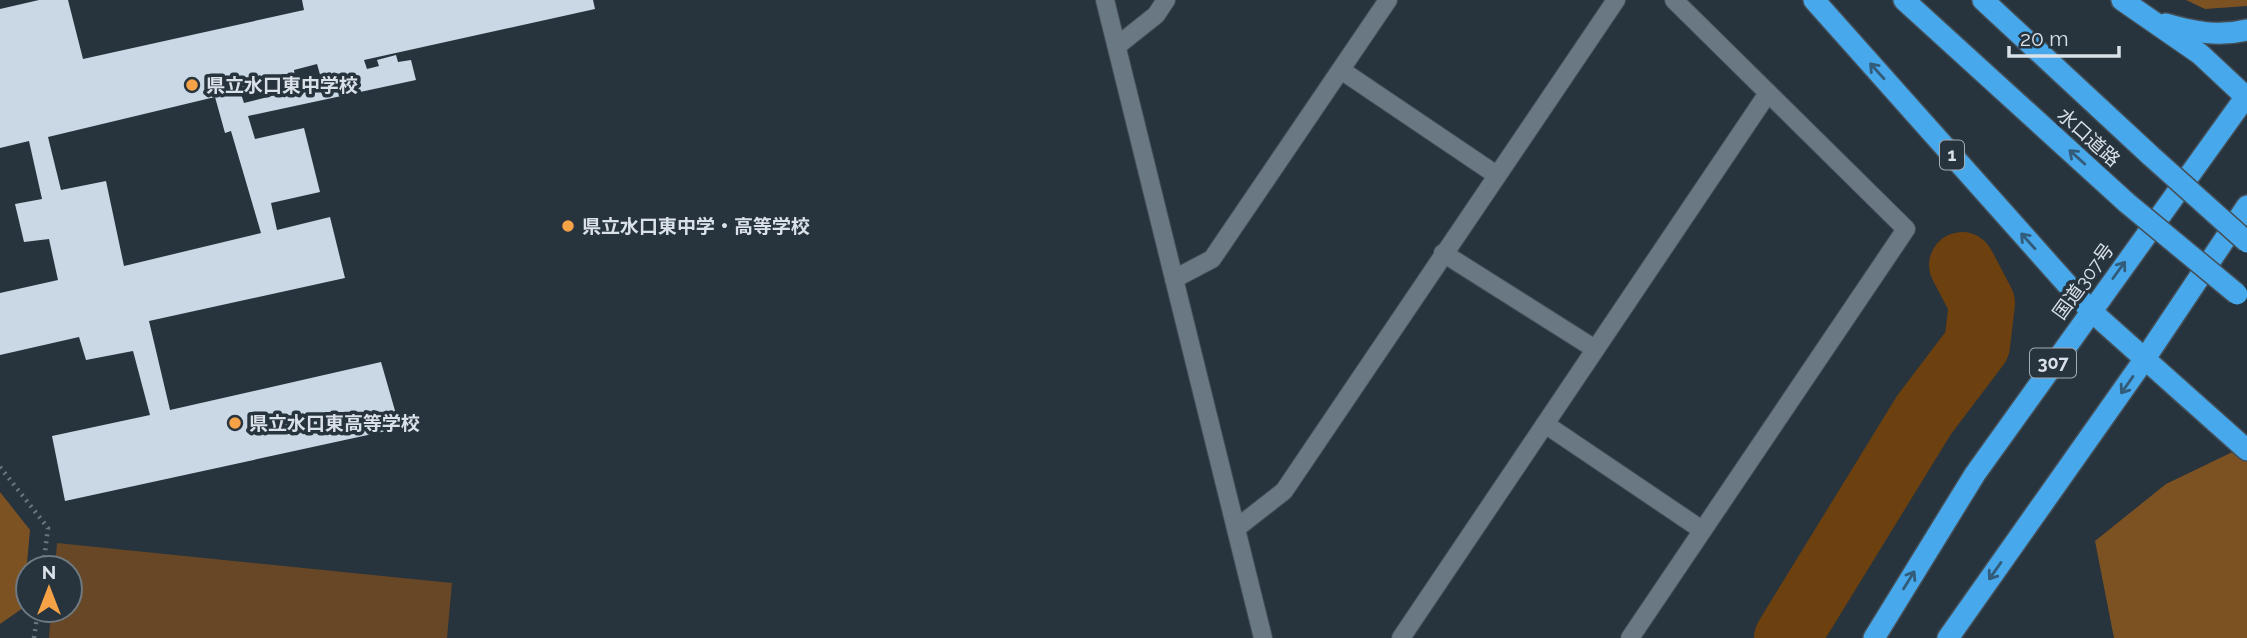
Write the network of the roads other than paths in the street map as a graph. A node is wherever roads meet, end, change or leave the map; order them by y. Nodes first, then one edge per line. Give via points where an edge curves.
1 (1105, 0) edge
2 (1166, 0) edge
3 (1388, 0) edge
4 (1616, 0) edge
5 (1675, 0) edge
6 (1814, 0) edge
7 (1904, 0) edge
8 (1983, 0) edge
9 (2122, 0) edge
10 (2150, 19) junction
11 (2247, 30) edge
12 (1116, 46) junction
13 (1340, 70) junction
14 (1768, 93) junction
15 (2247, 97) edge
16 (1495, 174) junction
17 (2247, 206) edge
18 (2247, 242) edge
19 (1443, 253) junction
20 (1174, 279) junction
21 (2242, 299) edge
22 (2090, 310) junction
23 (1595, 349) junction
24 (2144, 360) junction
25 (1545, 424) junction
26 (2247, 450) edge
27 (1238, 527) junction
28 (1702, 530) junction
29 (1263, 638) edge
30 (1401, 638) edge
31 (1630, 638) edge
32 (1874, 638) edge
33 (1948, 638) edge

1 - 12 street
2 - 12 street via 1156,15
3 - 13 street
4 - 16 street
5 - 14 street
22 -> 6 highway, 1
21 -> 7 highway, 水口道路, bridge via 2127,203
8 - 18 highway, 水口道路, bridge
9 - 10 highway
10 - 11 highway via 2196,32
10 - 15 highway via 2200,54
12 - 20 street
13 - 16 street
13 - 20 street via 1212,259
14 - 23 street
14 - 28 street via 1906,229
22 -> 15 highway, 国道307号 / 307
16 - 19 street
17 - 24 highway
19 - 23 street
19 - 27 street via 1284,491
20 - 27 street
22 - 24 highway, 1
32 -> 22 highway, 国道307号 / 307 via 1975,474
23 - 25 street
24 - 26 highway, 1
24 -> 33 highway
25 - 28 street
25 - 30 street
27 - 29 street
28 - 31 street

